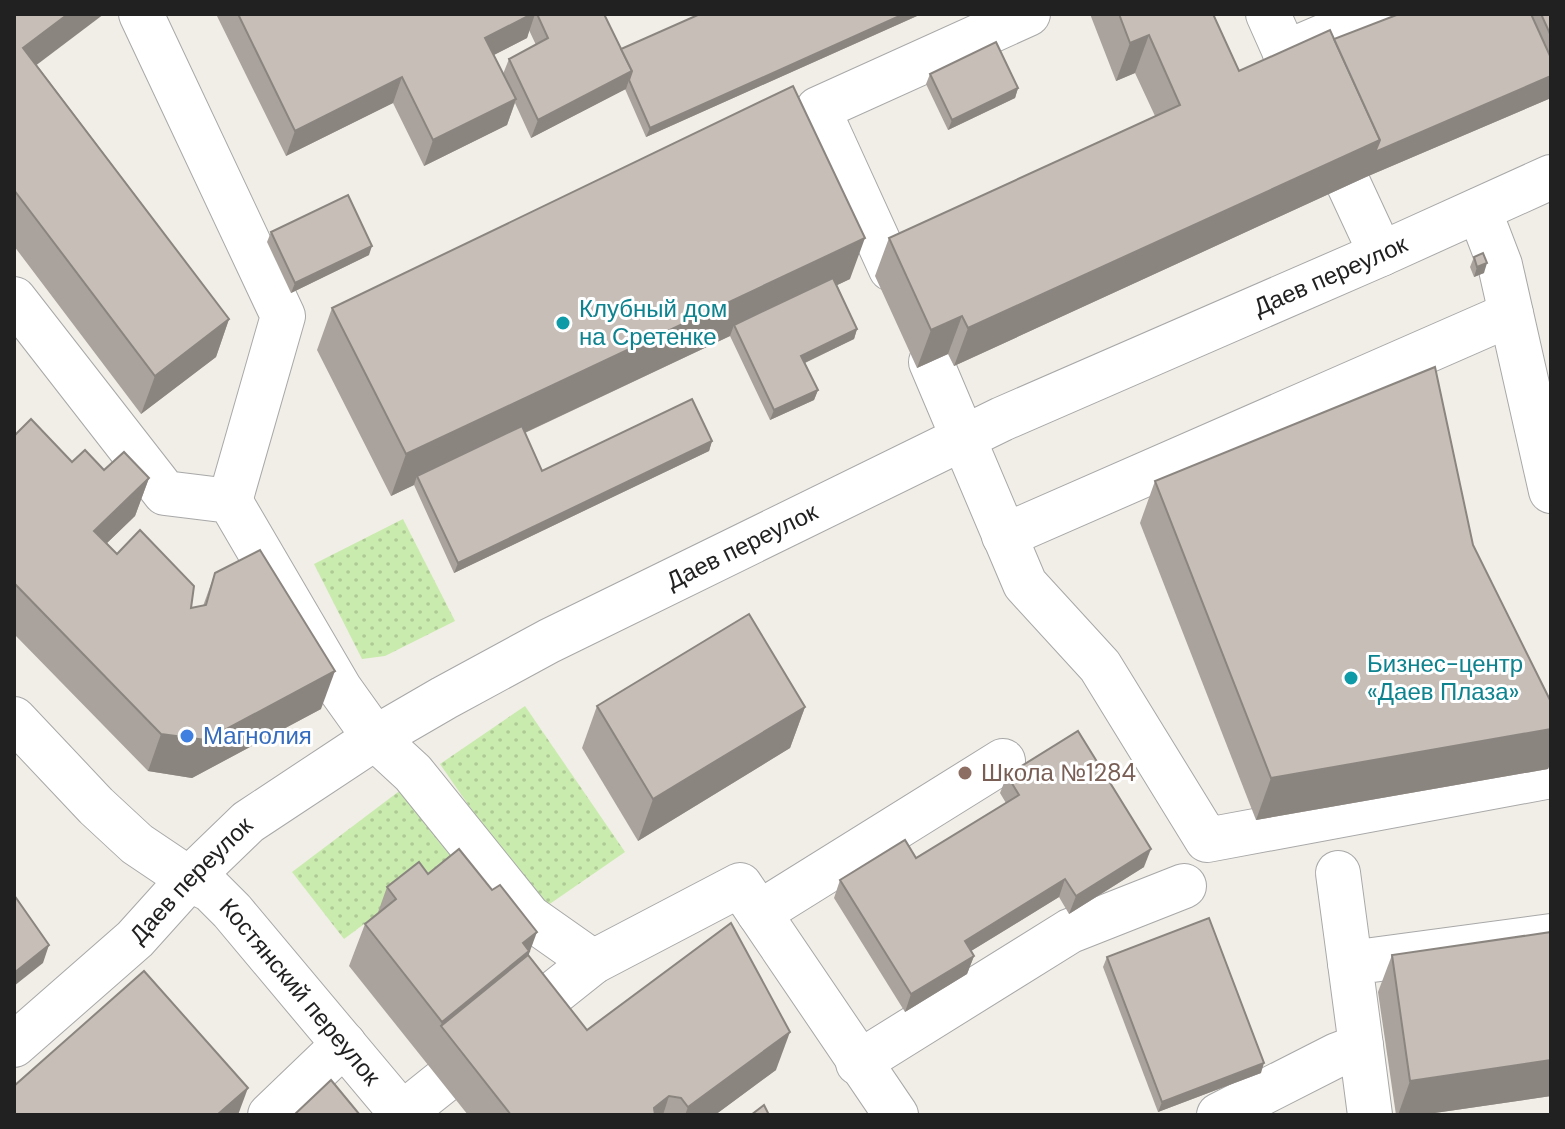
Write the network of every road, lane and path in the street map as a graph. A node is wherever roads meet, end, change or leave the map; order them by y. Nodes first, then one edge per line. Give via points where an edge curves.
1 (141, 14) edge
2 (1028, 14) edge
3 (1376, 14) edge
4 (1283, 48) edge
5 (1551, 177) edge
6 (1349, 185) edge
7 (1479, 210) junction
8 (923, 228) edge
9 (1381, 254) junction
10 (1511, 314) junction
11 (20, 318) edge
12 (931, 362) edge
13 (963, 438) junction
14 (1551, 491) edge
15 (230, 501) junction
16 (1004, 536) junction
17 (14, 719) edge
18 (375, 738) junction
19 (1003, 761) dead end
20 (1551, 776) edge
21 (1338, 873) dead end
22 (189, 879) junction
23 (1184, 886) dead end
24 (759, 913) junction
25 (1551, 936) edge
26 (593, 962) junction
27 (1350, 963) junction
28 (529, 1013) edge
29 (344, 1044) junction
30 (14, 1045) edge
31 (1361, 1046) junction
32 (858, 1063) junction
33 (442, 1082) edge
34 (402, 1114) edge
35 (270, 1115) edge
36 (896, 1115) edge
37 (1219, 1115) edge
38 (1370, 1115) edge

1 - 15 street via 283,316
2 - 8 street via 818,109 886,258
3 - 4 street
5 - 7 street, Даев переулок
6 - 9 street
7 - 9 street, Даев переулок
7 - 10 street
9 - 13 street, Даев переулок
10 - 14 street
10 - 16 street
11 - 15 street via 165,493
12 - 13 street
13 - 16 street
13 - 18 street, Даев переулок via 517,657
15 - 18 street via 340,689
16 - 20 street via 1025,584 1100,666 1207,840
17 - 22 street, Костянский переулок via 137,844
18 - 22 street, Даев переулок via 248,822
18 - 26 street via 413,773 529,917
19 - 24 street
21 - 27 street
22 - 29 street, Костянский переулок via 211,890 232,911
22 - 30 street, Даев переулок via 135,939
23 - 32 street via 1070,931
24 - 26 street via 740,885
24 - 32 street
25 - 27 street
26 - 28 street
27 - 31 street
29 - 34 street, Костянский переулок
29 - 35 street
31 - 37 street
31 - 38 street
32 - 36 street
33 - 34 street

